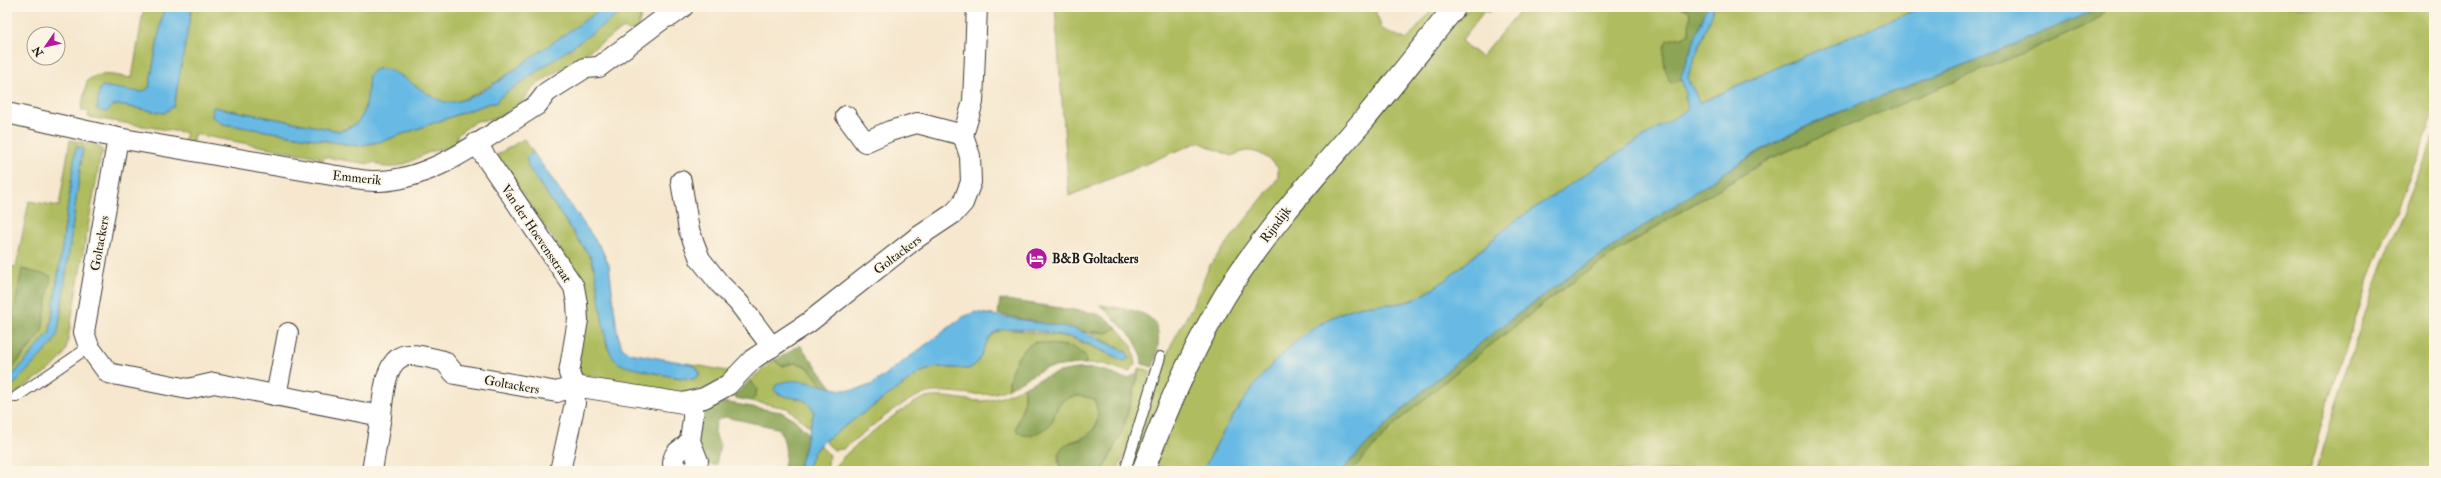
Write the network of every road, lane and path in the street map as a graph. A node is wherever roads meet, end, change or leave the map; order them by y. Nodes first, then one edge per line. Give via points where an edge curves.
1 (683, 7) edge
2 (977, 7) edge
3 (1455, 7) edge
4 (662, 11) edge
5 (7, 113) edge
6 (846, 116) dead end
7 (963, 135) junction
8 (118, 138) junction
9 (476, 143) junction
10 (681, 181) dead end
11 (288, 333) dead end
12 (89, 347) junction
13 (772, 347) junction
14 (1160, 357) dead end
15 (574, 386) junction
16 (276, 396) junction
17 (16, 397) dead end
18 (693, 402) junction
19 (381, 416) junction
20 (690, 441) junction
21 (372, 471) edge
22 (560, 471) edge
23 (679, 471) edge
24 (692, 471) edge
25 (1125, 471) edge
26 (1144, 471) edge

1 - 4 street, Emmerik via 671,16
2 - 7 street via 973,102
3 - 26 street, Rijndijk via 1291,204 1237,277 1196,347 1165,413
4 - 9 street, Emmerik via 599,67 585,68 547,92 537,105
5 - 8 street, Emmerik
6 - 7 street via 865,142 890,131 917,124
7 - 13 street, Goltackers via 970,156 972,182 964,204 808,323
8 - 9 street, Emmerik via 379,181 411,177 427,171
8 - 12 street, Goltackers via 84,332
9 - 15 street, Van der Hoevensstraat via 574,287 578,320 569,373
10 - 13 street via 689,230 700,258
11 - 16 street
12 - 16 street, Goltackers via 104,368 114,376 188,389 214,383
12 - 17 lane
13 - 18 street, Goltackers via 753,359 728,385
14 - 25 lane
15 - 18 street, Goltackers via 670,402
15 - 19 street, Goltackers via 557,392 455,374 444,361 410,354 401,357 390,369
15 - 22 street, Van der Hoevensstraat via 575,403
16 - 19 street, Goltackers
18 - 20 street
19 - 21 street, Goltackers
20 - 23 street via 675,452 673,457 673,464
20 - 24 street via 698,461

